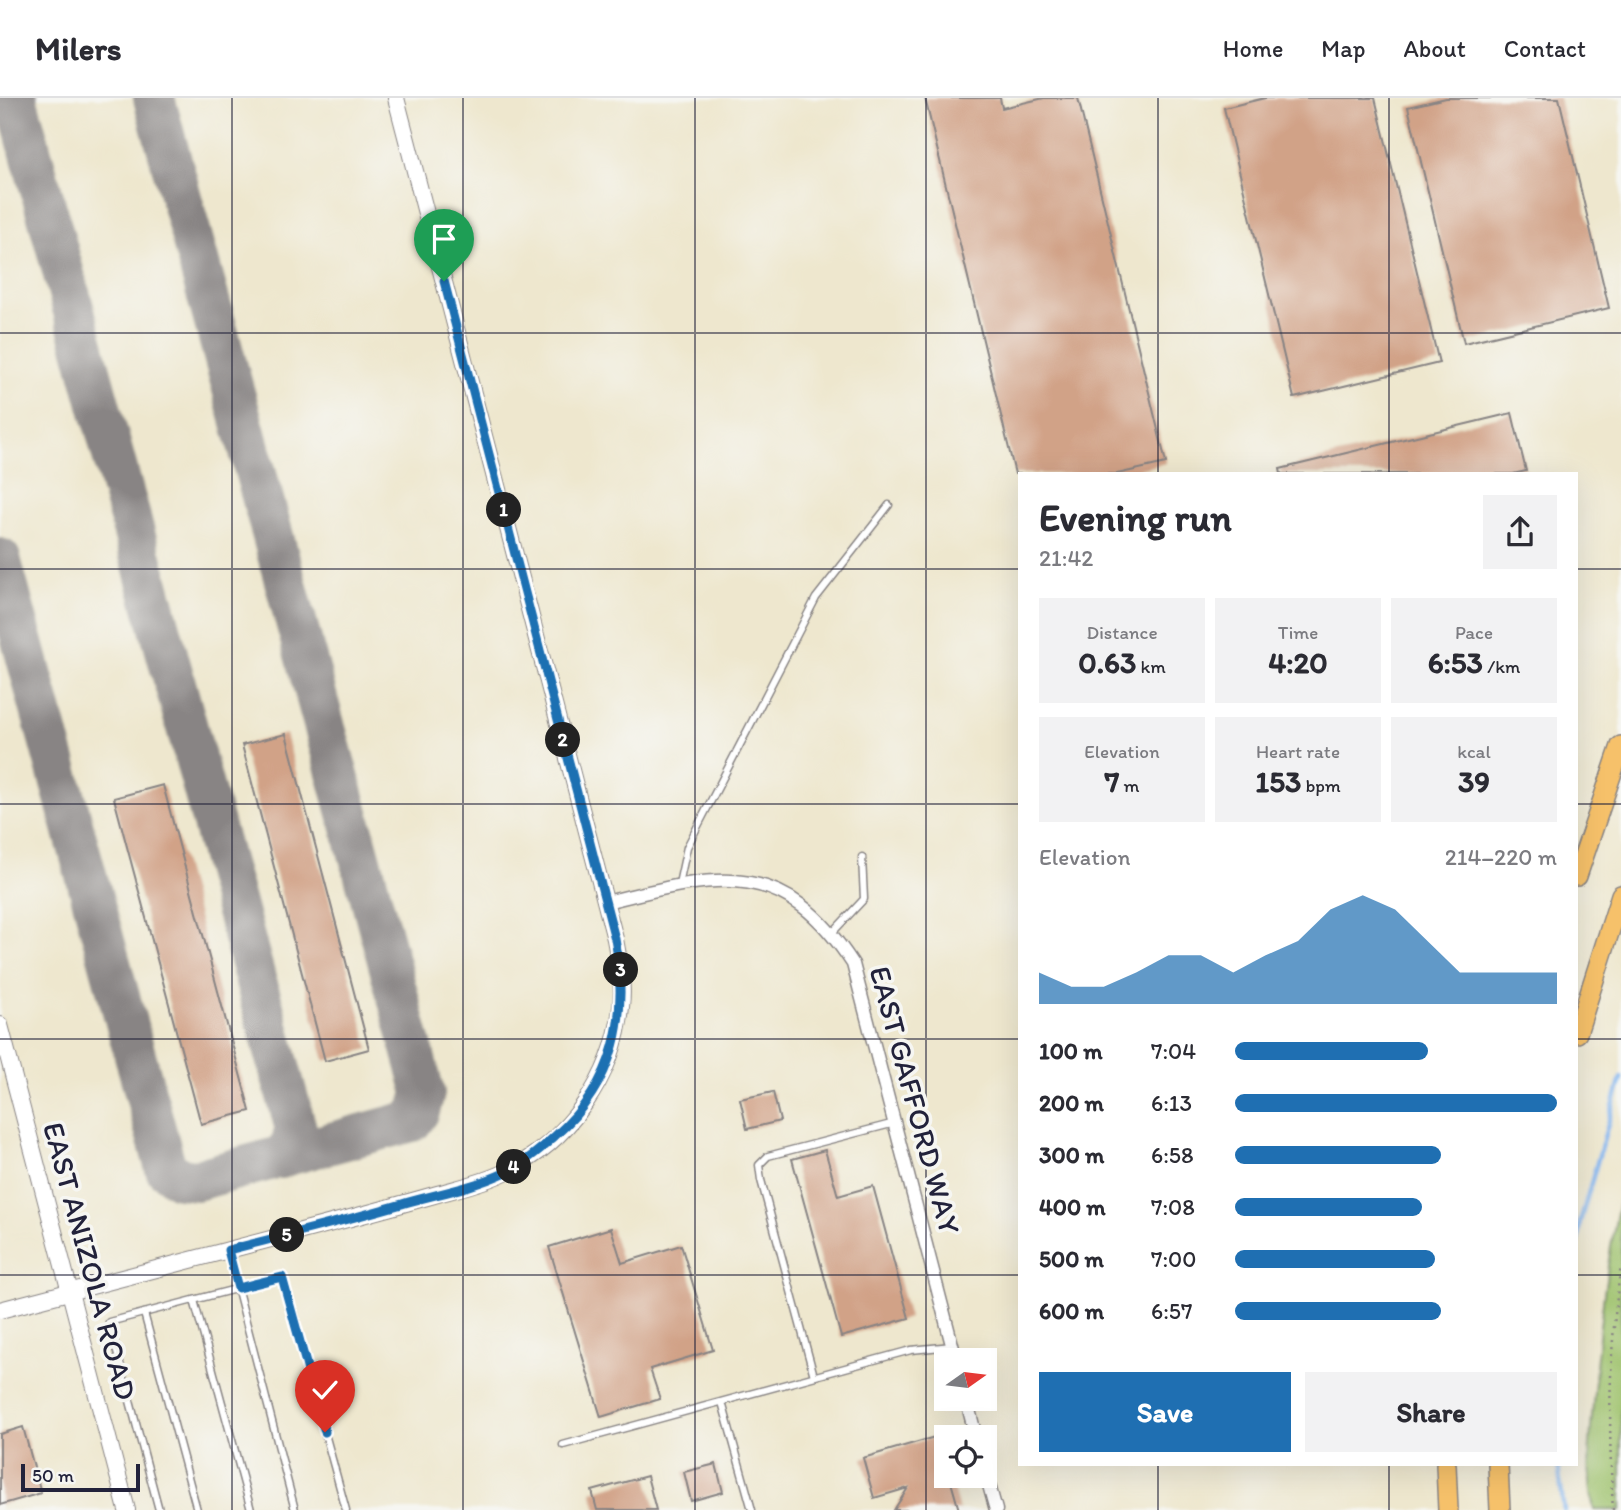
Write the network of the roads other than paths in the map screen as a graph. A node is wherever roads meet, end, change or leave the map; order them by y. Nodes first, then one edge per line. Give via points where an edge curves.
1 (396, 98) edge
2 (889, 505) dead end
3 (1621, 746) edge
4 (862, 857) dead end
5 (1578, 873) edge
6 (679, 884) junction
7 (1621, 895) edge
8 (606, 902) junction
9 (832, 933) junction
10 (0, 1025) edge
11 (1578, 1029) edge
12 (895, 1123) junction
13 (228, 1250) junction
14 (238, 1288) junction
15 (69, 1292) junction
16 (194, 1300) junction
17 (0, 1310) edge
18 (144, 1313) junction
19 (953, 1346) joint
20 (814, 1377) junction
21 (722, 1402) junction
22 (563, 1445) dead end
23 (1446, 1466) edge
24 (1498, 1466) edge
25 (990, 1488) edge
26 (127, 1510) edge
27 (159, 1510) edge
28 (198, 1510) edge
29 (251, 1510) edge
30 (295, 1510) edge
31 (346, 1510) edge
32 (752, 1510) edge
33 (996, 1510) edge
34 (1448, 1510) edge
35 (1500, 1510) edge

1 - 8 street
2 - 6 lane via 816,598 687,847
3 - 5 main road
4 - 9 lane via 864,899
6 - 8 street, EAST GAFFORD WAY
6 - 9 street, EAST GAFFORD WAY via 751,883 794,900
7 - 11 main road
8 - 13 street via 621,971 617,1038 593,1093 564,1128 524,1161 483,1181
9 - 12 street, EAST GAFFORD WAY via 853,964
10 - 15 street, EAST ANIZOLA ROAD
12 - 19 street, EAST GAFFORD WAY
12 - 20 lane via 768,1156 760,1165
13 - 14 lane
13 - 15 street
14 - 16 lane
14 - 30 lane
14 - 31 lane via 282,1277
15 - 17 street
15 - 26 street, EAST ANIZOLA ROAD
16 - 18 lane
16 - 29 lane
18 - 27 lane via 109,1322
18 - 28 lane
19 - 20 lane via 911,1350
20 - 21 lane
21 - 22 lane
21 - 32 lane
23 - 34 main road
24 - 35 main road
25 - 33 street

